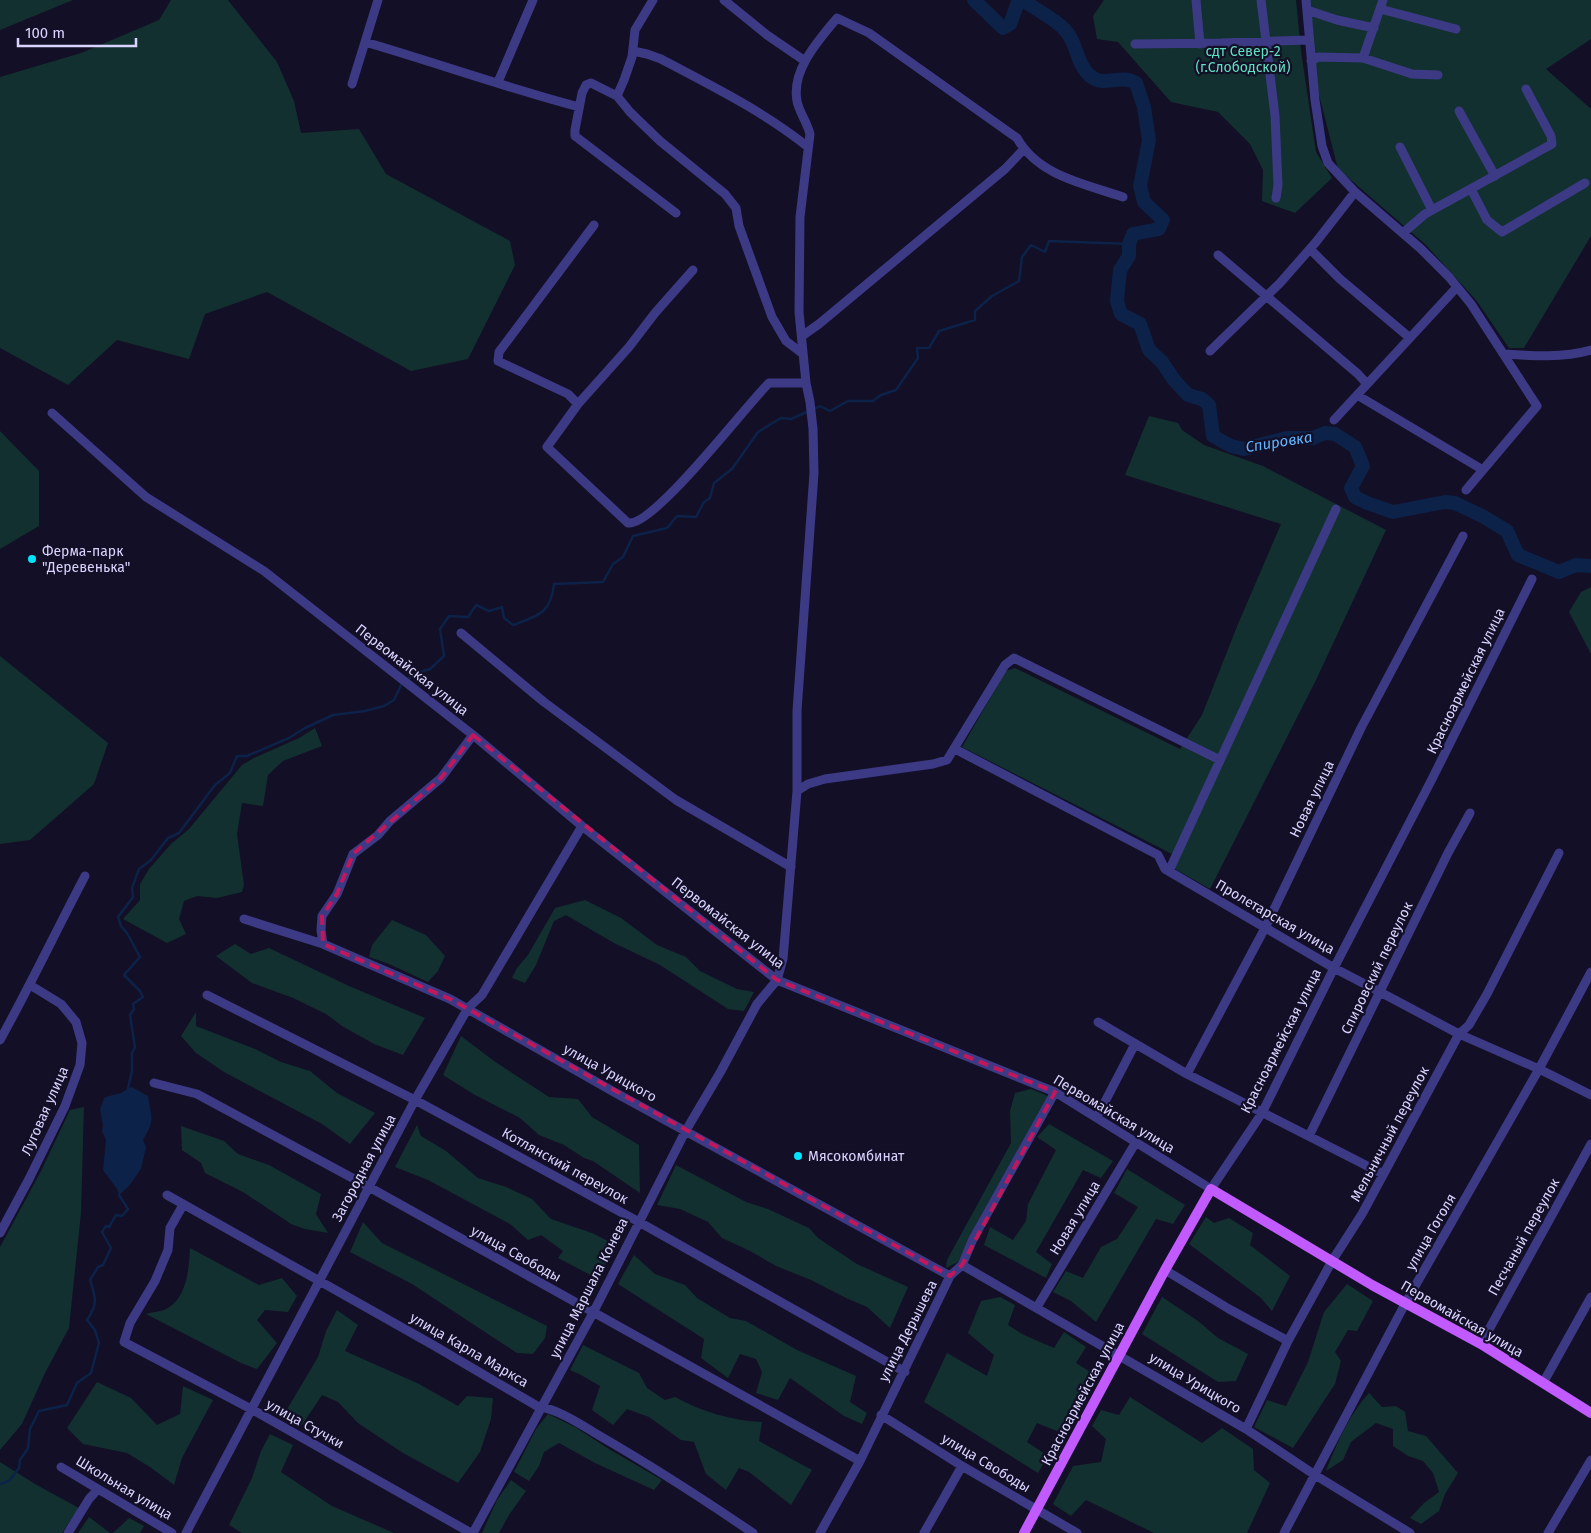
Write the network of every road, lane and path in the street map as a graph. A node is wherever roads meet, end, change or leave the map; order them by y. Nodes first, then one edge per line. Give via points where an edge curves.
1 (378, 0) edge
2 (534, 0) edge
3 (652, 0) edge
4 (724, 0) edge
5 (1196, 0) edge
6 (1261, 0) edge
7 (1306, 0) edge
8 (1381, 5) edge
9 (1307, 10) junction
10 (1374, 28) junction
11 (1456, 30) dead end
12 (1309, 40) junction
13 (1266, 41) junction
14 (365, 42) junction
15 (1135, 44) dead end
16 (1200, 44) junction
17 (633, 51) junction
18 (1363, 58) junction
19 (805, 61) junction
20 (1311, 61) junction
21 (1438, 76) dead end
22 (498, 82) junction
23 (352, 84) dead end
24 (1526, 89) dead end
25 (616, 96) junction
26 (579, 107) junction
27 (1459, 111) dead end
28 (808, 147) junction
29 (1400, 147) dead end
30 (1023, 150) junction
31 (1495, 176) junction
32 (1585, 183) dead end
33 (1471, 190) junction
34 (1355, 192) junction
35 (1123, 197) dead end
36 (1276, 198) dead end
37 (1432, 210) junction
38 (676, 213) dead end
39 (594, 225) dead end
40 (1403, 233) junction
41 (1310, 249) junction
42 (1218, 255) dead end
43 (693, 270) dead end
44 (1457, 287) junction
45 (1267, 296) junction
46 (802, 336) junction
47 (1410, 338) junction
48 (1591, 350) edge
49 (1210, 351) dead end
50 (803, 354) junction
51 (1504, 354) junction
52 (806, 383) junction
53 (1367, 384) junction
54 (1358, 395) junction
55 (578, 404) junction
56 (52, 412) dead end
57 (1334, 420) dead end
58 (1483, 470) junction
59 (1466, 490) dead end
60 (1336, 509) dead end
61 (1463, 536) dead end
62 (1532, 579) dead end
63 (461, 633) dead end
64 (473, 735) junction
65 (955, 749) junction
66 (1220, 760) junction
67 (797, 791) junction
68 (1470, 813) dead end
69 (582, 826) junction
70 (1559, 853) dead end
71 (791, 867) junction
72 (1169, 871) junction
73 (85, 876) dead end
74 (244, 919) dead end
75 (1265, 928) junction
76 (323, 944) junction
77 (1334, 968) junction
78 (1591, 972) edge
79 (777, 980) junction
80 (30, 986) junction
81 (1380, 992) junction
82 (207, 995) dead end
83 (468, 1008) junction
84 (1098, 1022) dead end
85 (1459, 1034) junction
86 (0, 1040) edge
87 (1135, 1044) junction
88 (1539, 1069) junction
89 (1187, 1074) junction
90 (154, 1083) dead end
91 (1055, 1092) junction
92 (1591, 1095) edge
93 (415, 1100) junction
94 (1262, 1112) junction
95 (1097, 1117) junction
96 (685, 1132) junction
97 (1309, 1136) junction
98 (1136, 1142) junction
99 (1591, 1144) edge
100 (1383, 1174) junction
101 (369, 1187) junction
102 (1211, 1189) junction
103 (168, 1195) dead end
104 (183, 1205) junction
105 (639, 1222) junction
106 (0, 1233) edge
107 (1332, 1261) junction
108 (962, 1265) junction
109 (1165, 1270) junction
110 (950, 1276) junction
111 (320, 1281) junction
112 (1591, 1297) edge
113 (1406, 1302) junction
114 (1037, 1307) junction
115 (593, 1313) junction
116 (1288, 1341) junction
117 (1481, 1344) junction
118 (1120, 1355) junction
119 (904, 1372) junction
120 (1543, 1383) junction
121 (542, 1407) junction
122 (253, 1410) junction
123 (1591, 1413) edge
124 (881, 1415) junction
125 (1246, 1429) junction
126 (1591, 1460) edge
127 (860, 1461) junction
128 (962, 1466) junction
129 (61, 1468) dead end
130 (1315, 1475) junction
131 (98, 1489) junction
132 (1037, 1509) junction
133 (68, 1533) edge
134 (172, 1533) edge
135 (186, 1533) edge
136 (472, 1533) edge
137 (752, 1533) edge
138 (820, 1533) edge
139 (924, 1533) edge
140 (1024, 1533) edge
141 (1077, 1533) edge
142 (1284, 1533) edge
143 (1410, 1533) edge
144 (1548, 1533) edge

1 - 14 street
2 - 22 street
3 - 17 street via 635,30
4 - 19 street
5 - 16 street
6 - 13 street
7 - 9 street
8 - 10 street
8 - 11 street
9 - 10 street
9 - 12 street
10 - 18 street
12 - 13 street
12 - 20 street
13 - 16 street
13 - 36 street via 1275,116
14 - 22 street
14 - 23 street
15 - 16 street
17 - 25 street
17 - 28 street via 661,59 751,108
18 - 20 street via 1318,57
18 - 21 street via 1412,74
19 - 28 street via 796,93 808,124
19 - 30 street via 837,18 869,33 1017,138
20 - 34 street via 1322,146 1328,162
22 - 26 street
24 - 31 street via 1551,136 1552,144
25 - 26 street via 591,83 586,85
25 - 50 street via 660,141 725,194 736,208 772,317 786,340
26 - 38 street via 575,136
27 - 31 street
28 - 46 street via 800,217 799,312
29 - 37 street
30 - 35 street via 1055,174
30 - 46 street via 1005,169
31 - 33 street
32 - 33 street via 1502,232 1487,220
33 - 37 street
34 - 40 street
34 - 41 street
37 - 40 street
39 - 55 street via 498,352 498,361 568,394
40 - 44 street
41 - 45 street
41 - 47 street
42 - 45 street
43 - 55 street
44 - 47 street
44 - 51 street
45 - 49 street
45 - 53 street
46 - 50 street
47 - 53 street
48 - 51 street via 1552,356
50 - 52 street
51 - 58 street via 1537,406
52 - 55 street via 769,383 685,479 664,500 631,524 547,447
52 - 67 street via 813,429 814,473 797,711
53 - 54 street
54 - 57 street
54 - 58 street
56 - 64 street, Первомайская улица via 146,497 264,571
58 - 59 street
60 - 66 street
61 - 75 street, Новая улица via 1361,728
62 - 77 street, Красноармейская улица
63 - 71 street via 544,702 676,800
64 - 69 street, Первомайская улица
64 - 76 street via 441,778 354,854 337,894 322,916
65 - 66 street via 1005,665 1014,658
65 - 67 street via 947,760 932,764 825,779
65 - 72 street, Пролетарская улица via 1158,855
66 - 72 street
67 - 71 street
68 - 81 street, Спировский переулок
69 - 79 street, Первомайская улица
69 - 83 street, Загородная улица via 482,995
70 - 85 street, Мельничный переулок via 1487,994 1469,1025
71 - 79 street
72 - 75 street, Пролетарская улица
73 - 80 street
74 - 76 street, улица Урицкого
75 - 77 street, Пролетарская улица
75 - 89 street, Новая улица
76 - 83 street, улица Урицкого
77 - 81 street, Пролетарская улица
77 - 94 street, Красноармейская улица
78 - 88 street, улица Гоголя
79 - 91 street, Первомайская улица
79 - 96 street, улица Маршала Конева via 757,1004
80 - 86 street
80 - 106 street, Луговая улица via 61,1004 76,1022 82,1042 80,1064 61,1114
81 - 85 street, Пролетарская улица
81 - 97 street, Спировский переулок
82 - 93 street, Котлянский переулок
83 - 93 street, Загородная улица
83 - 96 street, улица Урицкого
84 - 87 street
85 - 88 street, Пролетарская улица
85 - 100 street, Мельничный переулок
87 - 89 street
87 - 95 street
88 - 92 street, Пролетарская улица
88 - 113 street, улица Гоголя
89 - 94 street
90 - 101 street, улица Свободы via 197,1094
91 - 95 street, Первомайская улица
91 - 108 street, улица Дерышева
93 - 101 street, Загородная улица
93 - 105 street, Котлянский переулок
94 - 97 street
94 - 102 street, Красноармейская улица
95 - 98 street, Первомайская улица
96 - 105 street, улица Маршала Конева
96 - 110 street, улица Урицкого
97 - 100 street
98 - 102 street, Первомайская улица
98 - 114 street, Новая улица
99 - 117 street, Песчаный переулок
100 - 107 street, Мельничный переулок
101 - 111 street, Загородная улица
101 - 115 street, улица Свободы
102 - 107 main road, Первомайская улица
102 - 109 main road, Красноармейская улица
103 - 104 street, улица Карла Маркса
104 - 111 street, улица Карла Маркса
104 - 122 street, улица Стучки via 170,1228 168,1250 155,1281 130,1323 124,1342
105 - 115 street, улица Маршала Конева
105 - 119 street, Котлянский переулок
107 - 113 main road, Первомайская улица
107 - 116 street, Мельничный переулок
108 - 110 street, улица Дерышева
108 - 114 street, улица Урицкого
109 - 116 street
109 - 118 main road, Красноармейская улица
110 - 119 street, улица Дерышева
111 - 121 street, улица Карла Маркса
111 - 122 street, Загородная улица
112 - 120 street
113 - 117 main road, Первомайская улица
113 - 130 street, улица Гоголя
114 - 118 street, улица Урицкого
115 - 121 street, улица Маршала Конева
115 - 127 street, улица Свободы
116 - 125 street, Мельничный переулок
117 - 120 main road, Первомайская улица
118 - 125 street, улица Урицкого
118 - 132 main road, Красноармейская улица
119 - 124 street, улица Дерышева
120 - 123 main road, Первомайская улица
121 - 136 street, улица Маршала Конева
121 - 137 street, улица Карла Маркса via 554,1410 611,1442
122 - 135 street, Загородная улица
122 - 136 street, улица Стучки
124 - 127 street, улица Дерышева
124 - 128 street, улица Свободы
125 - 130 street, улица Урицкого
126 - 144 street
127 - 138 street, улица Дерышева
128 - 132 street, улица Свободы
128 - 139 street
129 - 131 street, Школьная улица
130 - 142 street, улица Гоголя
130 - 143 street, улица Урицкого
131 - 133 street
131 - 134 street, Школьная улица
132 - 140 main road, Красноармейская улица
132 - 141 street, улица Свободы

